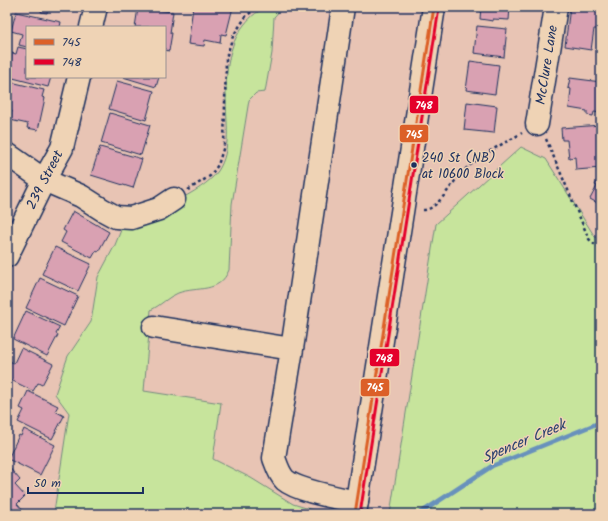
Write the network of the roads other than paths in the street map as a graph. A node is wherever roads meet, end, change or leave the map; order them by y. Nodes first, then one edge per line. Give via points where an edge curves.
1 (96, 7) edge
2 (343, 7) edge
3 (434, 7) edge
4 (556, 7) edge
5 (91, 26) edge
6 (79, 78) edge
7 (537, 127) road end
8 (7, 154) edge
9 (44, 180) junction
10 (174, 199) road end
11 (7, 256) edge
12 (154, 327) dead end
13 (292, 349) junction
14 (356, 508) edge

1 - 5 street
2 - 13 street
3 - 14 street
4 - 7 street, McClure Lane
6 - 9 street, 239 Street via 62,148
8 - 9 street
9 - 10 street via 81,196 116,217 131,218 159,210
9 - 11 street, 239 Street
12 - 13 street
13 - 14 street via 274,458 278,471 294,486

